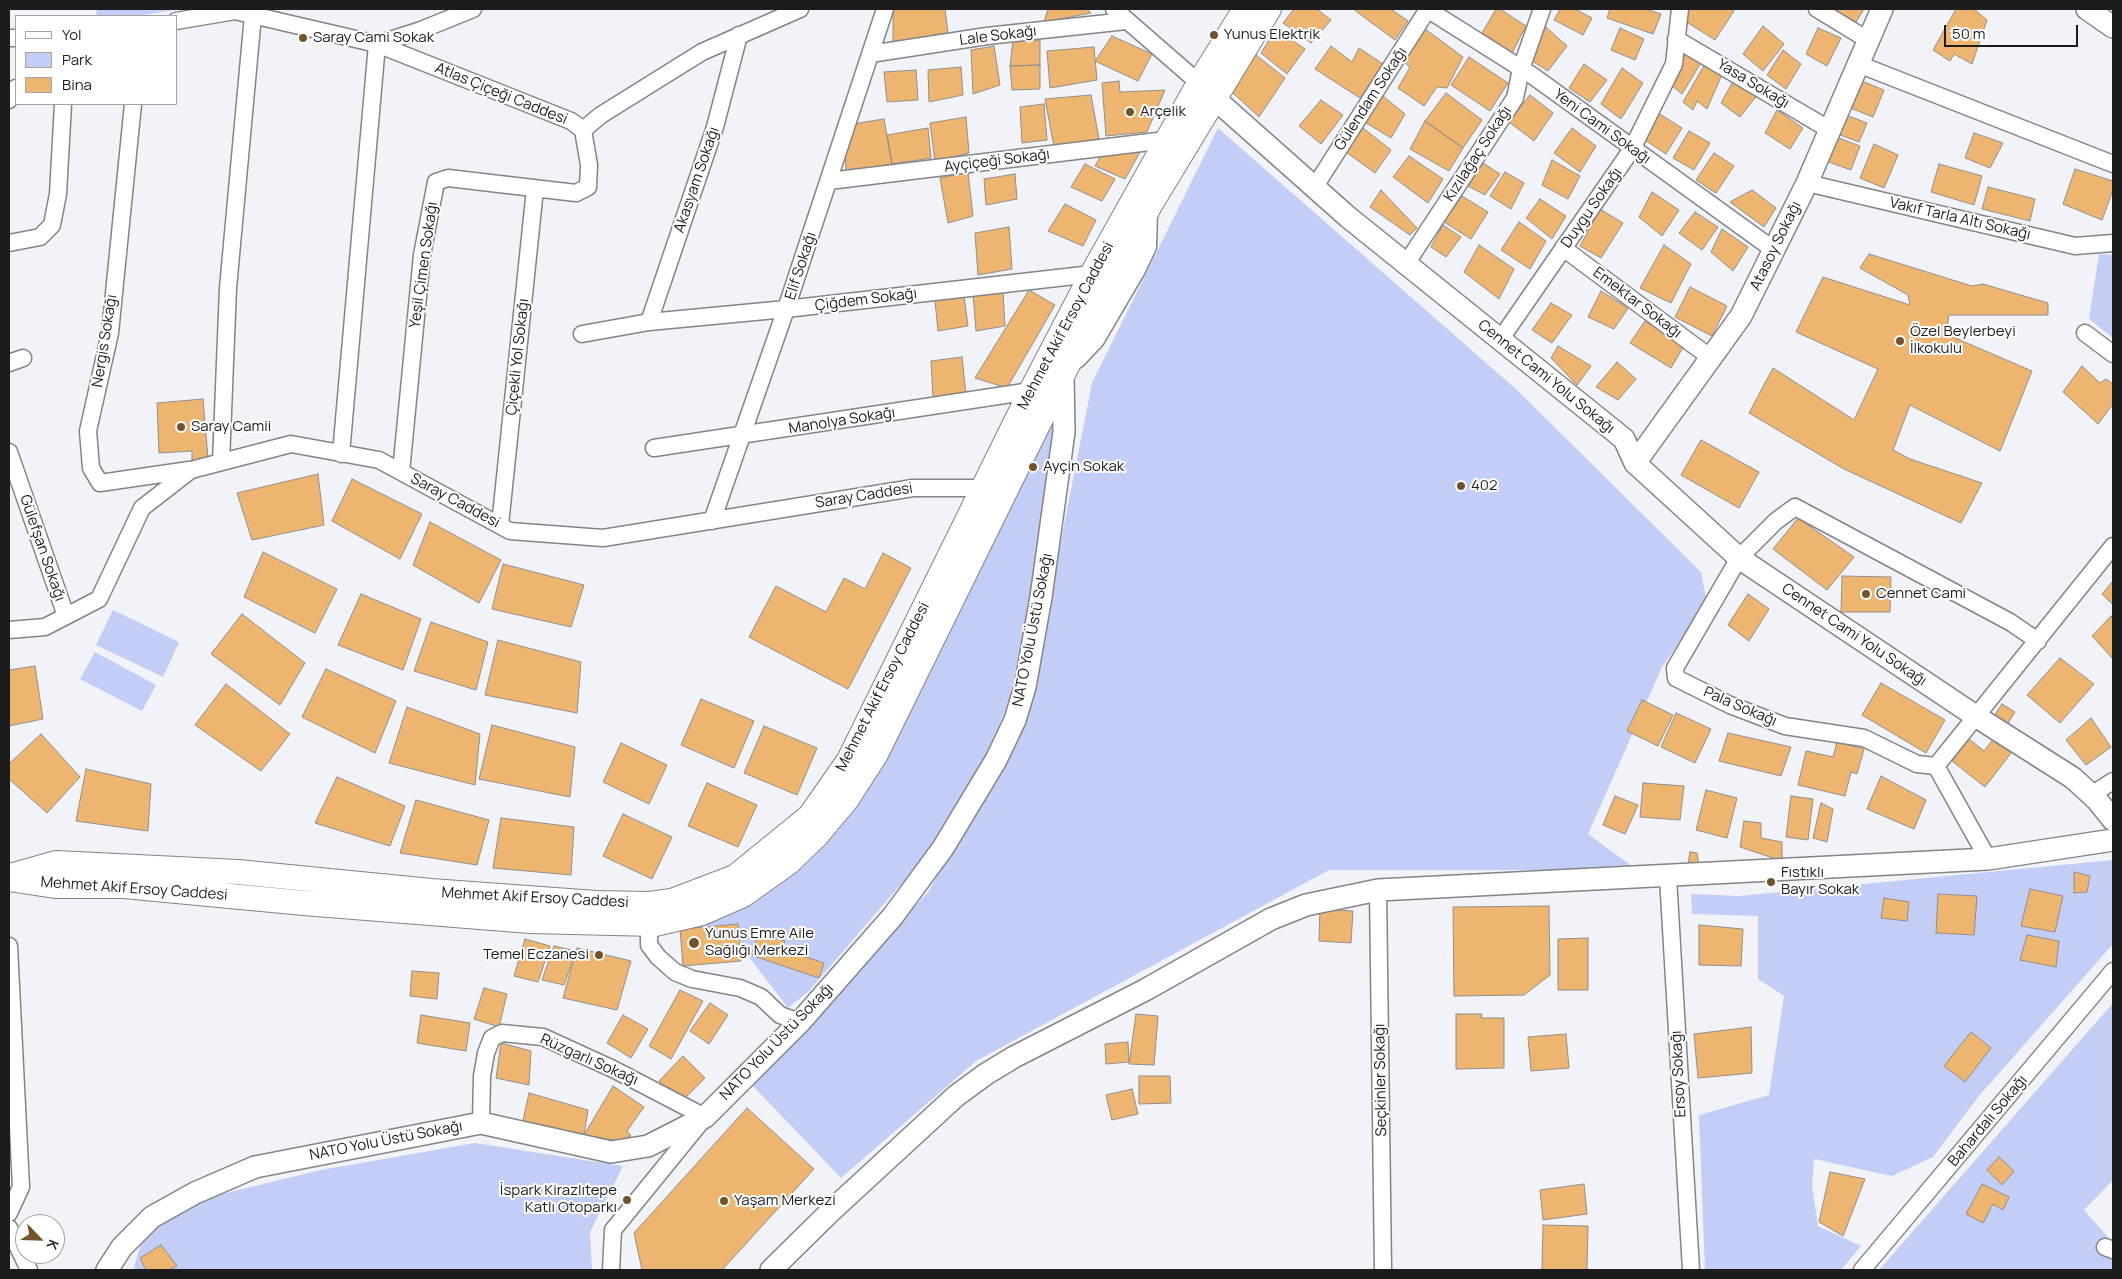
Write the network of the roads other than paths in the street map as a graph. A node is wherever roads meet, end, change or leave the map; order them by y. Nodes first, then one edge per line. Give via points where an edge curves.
1 (473, 9) edge
2 (800, 9) edge
3 (885, 9) edge
4 (1114, 9) edge
5 (1244, 9) edge
6 (1269, 9) edge
7 (1428, 9) edge
8 (1542, 9) edge
9 (1680, 9) edge
10 (1817, 9) edge
11 (1882, 9) edge
12 (2087, 9) edge
13 (253, 14) junction
14 (1126, 21) junction
15 (178, 22) edge
16 (2113, 27) edge
17 (740, 35) junction
18 (1676, 39) junction
19 (1868, 40) junction
20 (377, 44) junction
21 (870, 54) junction
22 (1858, 64) junction
23 (1521, 68) junction
24 (1206, 90) junction
25 (63, 105) edge
26 (134, 105) edge
27 (583, 130) junction
28 (1830, 130) junction
29 (1166, 140) junction
30 (1632, 149) junction
31 (2113, 164) edge
32 (829, 181) junction
33 (1807, 183) junction
34 (1314, 188) junction
35 (535, 189) junction
36 (9, 243) edge
37 (2113, 243) edge
38 (1563, 248) junction
39 (1774, 250) junction
40 (1406, 264) junction
41 (1092, 274) junction
42 (786, 309) junction
43 (649, 322) junction
44 (2085, 333) dead end
45 (582, 334) dead end
46 (1500, 340) junction
47 (2113, 354) edge
48 (1711, 358) junction
49 (1054, 369) junction
50 (1031, 391) junction
51 (740, 437) junction
52 (654, 448) dead end
53 (9, 452) edge
54 (341, 454) junction
55 (221, 462) junction
56 (1635, 463) junction
57 (191, 470) junction
58 (401, 472) junction
59 (994, 491) junction
60 (712, 521) junction
61 (500, 525) junction
62 (2113, 546) edge
63 (1739, 558) junction
64 (66, 616) junction
65 (9, 630) edge
66 (2038, 640) junction
67 (1977, 717) junction
68 (1936, 766) junction
69 (2113, 781) edge
70 (2091, 795) junction
71 (2113, 820) edge
72 (2113, 840) edge
73 (1988, 859) junction
74 (1668, 877) junction
75 (9, 878) edge
76 (1378, 890) junction
77 (652, 914) junction
78 (9, 956) edge
79 (2113, 971) edge
80 (800, 1022) junction
81 (12, 1080) edge
82 (705, 1118) junction
83 (481, 1123) junction
84 (9, 1213) edge
85 (9, 1228) edge
86 (122, 1247) junction
87 (29, 1270) edge
88 (107, 1270) edge
89 (119, 1270) edge
90 (611, 1270) edge
91 (771, 1270) edge
92 (1384, 1270) edge
93 (1691, 1270) edge
94 (1862, 1270) edge

1 - 20 street
2 - 17 street, Atlas Çiçeği Caddesi
3 - 21 street, Elif Sokağı
4 - 14 street
5 - 24 main road, Mehmet Akif Ersoy Caddesi
6 - 24 main road, Mehmet Akif Ersoy Caddesi
7 - 23 street, Yeni Cami Sokağı
7 - 34 street, Gülendam Sokağı
8 - 23 street, Kızılağaç Sokağı
9 - 18 street, Duygu Sokağı
10 - 19 street
11 - 19 street, Atasoy Sokağı
12 - 16 street
13 - 15 street, Atlas Çiçeği Caddesi via 235,11
13 - 20 street, Atlas Çiçeği Caddesi
13 - 55 street via 228,288
14 - 21 street, Lale Sokağı via 987,36
14 - 24 street
17 - 27 street, Atlas Çiçeği Caddesi via 702,52 600,115
17 - 43 street, Akasyam Sokağı via 716,127
18 - 28 street, Yasa Sokağı
18 - 30 street, Duygu Sokağı via 1674,64
19 - 22 street, Atasoy Sokağı
20 - 27 street, Atlas Çiçeği Caddesi via 571,121
20 - 54 street
21 - 32 street, Elif Sokağı
22 - 28 street, Atasoy Sokağı
22 - 31 street
23 - 30 street, Yeni Cami Sokağı
23 - 40 street, Kızılağaç Sokağı via 1515,98
24 - 29 main road, Mehmet Akif Ersoy Caddesi
24 - 34 street, Cennet Cami Yolu Sokağı
24 - 49 main road, Mehmet Akif Ersoy Caddesi via 1150,205
25 - 36 street via 58,194 52,225 40,237
26 - 57 street, Nergis Sokağı via 110,333 88,431 91,468 100,483
27 - 35 street, Yeşil Çimen Sokağı via 589,166 588,187 576,193
28 - 33 street, Atasoy Sokağı
29 - 32 street, Ayçiçeği Sokağı
29 - 41 main road, Mehmet Akif Ersoy Caddesi
30 - 38 street, Duygu Sokağı
30 - 39 street, Yeni Cami Sokağı
32 - 42 street, Elif Sokağı
33 - 37 street, Vakıf Tarla Altı Sokağı via 2075,246
33 - 39 street, Atasoy Sokağı
34 - 40 street, Cennet Cami Yolu Sokağı
35 - 58 street, Yeşil Çimen Sokağı via 448,178 436,182 422,255
35 - 61 street, Çiçekli Yol Sokağı
38 - 46 street, Duygu Sokağı
38 - 48 street, Emektar Sokağı
39 - 48 street, Atasoy Sokağı via 1741,316
40 - 46 street, Cennet Cami Yolu Sokağı
41 - 42 street, Çiğdem Sokağı
41 - 49 main road, Mehmet Akif Ersoy Caddesi
42 - 43 street, Çiğdem Sokağı
42 - 51 street, Elif Sokağı
43 - 45 street, Çiğdem Sokağı
44 - 47 street
46 - 56 street, Cennet Cami Yolu Sokağı via 1624,439
48 - 56 street, Atasoy Sokağı
49 - 50 main road, Mehmet Akif Ersoy Caddesi
49 - 59 main road, Mehmet Akif Ersoy Caddesi
49 - 80 street, NATO Yolu Üstü Sokağı via 1064,432 1047,558 1025,687 1015,720 996,760 943,848 893,916
50 - 51 street, Manolya Sokağı
50 - 59 main road, Mehmet Akif Ersoy Caddesi
51 - 52 street, Manolya Sokağı
51 - 60 street, Elif Sokağı
53 - 64 street, Gülefşan Sokağı
54 - 55 street, Saray Caddesi via 291,444
54 - 58 street, Saray Caddesi via 379,460
55 - 57 street, Saray Caddesi
56 - 63 street, Cennet Cami Yolu Sokağı
57 - 64 street, Saray Caddesi via 142,508 99,599
58 - 61 street, Saray Caddesi
59 - 60 street, Saray Caddesi via 913,488
59 - 77 main road, Mehmet Akif Ersoy Caddesi via 849,760 810,816 735,878 672,901
60 - 61 street, Saray Caddesi via 603,538 510,530
62 - 66 street
63 - 66 street via 1795,507
63 - 67 street, Cennet Cami Yolu Sokağı
63 - 68 street, Pala Sokağı via 1675,668 1676,678 1785,726 1864,738 1917,764
64 - 65 street, Saray Caddesi via 45,627
66 - 67 street
67 - 68 street
67 - 70 street, Cennet Cami Yolu Sokağı via 2073,778
68 - 73 street
69 - 70 street
70 - 71 street, Cennet Cami Yolu Sokağı
72 - 73 street
73 - 74 street
74 - 76 street
74 - 93 street, Ersoy Sokağı
75 - 77 main road, Mehmet Akif Ersoy Caddesi via 56,863 238,872 596,903
76 - 91 street via 1306,905 1271,919 986,1074 949,1103
76 - 92 street, Seçkinler Sokağı
77 - 80 street via 649,945 675,972 692,979 740,988 761,998 780,1015
78 - 81 street
79 - 94 street, Bahardalı Sokağı
80 - 82 street, NATO Yolu Üstü Sokağı
81 - 84 street via 21,1187
82 - 83 street, NATO Yolu Üstü Sokağı via 648,1146 611,1152
82 - 83 street, Rüzgarlı Sokağı via 613,1069 543,1037 510,1033 492,1038 486,1053
82 - 90 street via 614,1230
83 - 86 street, NATO Yolu Üstü Sokağı via 255,1167 195,1193 152,1217
85 - 87 street
86 - 88 street, NATO Yolu Üstü Sokağı
86 - 89 street

